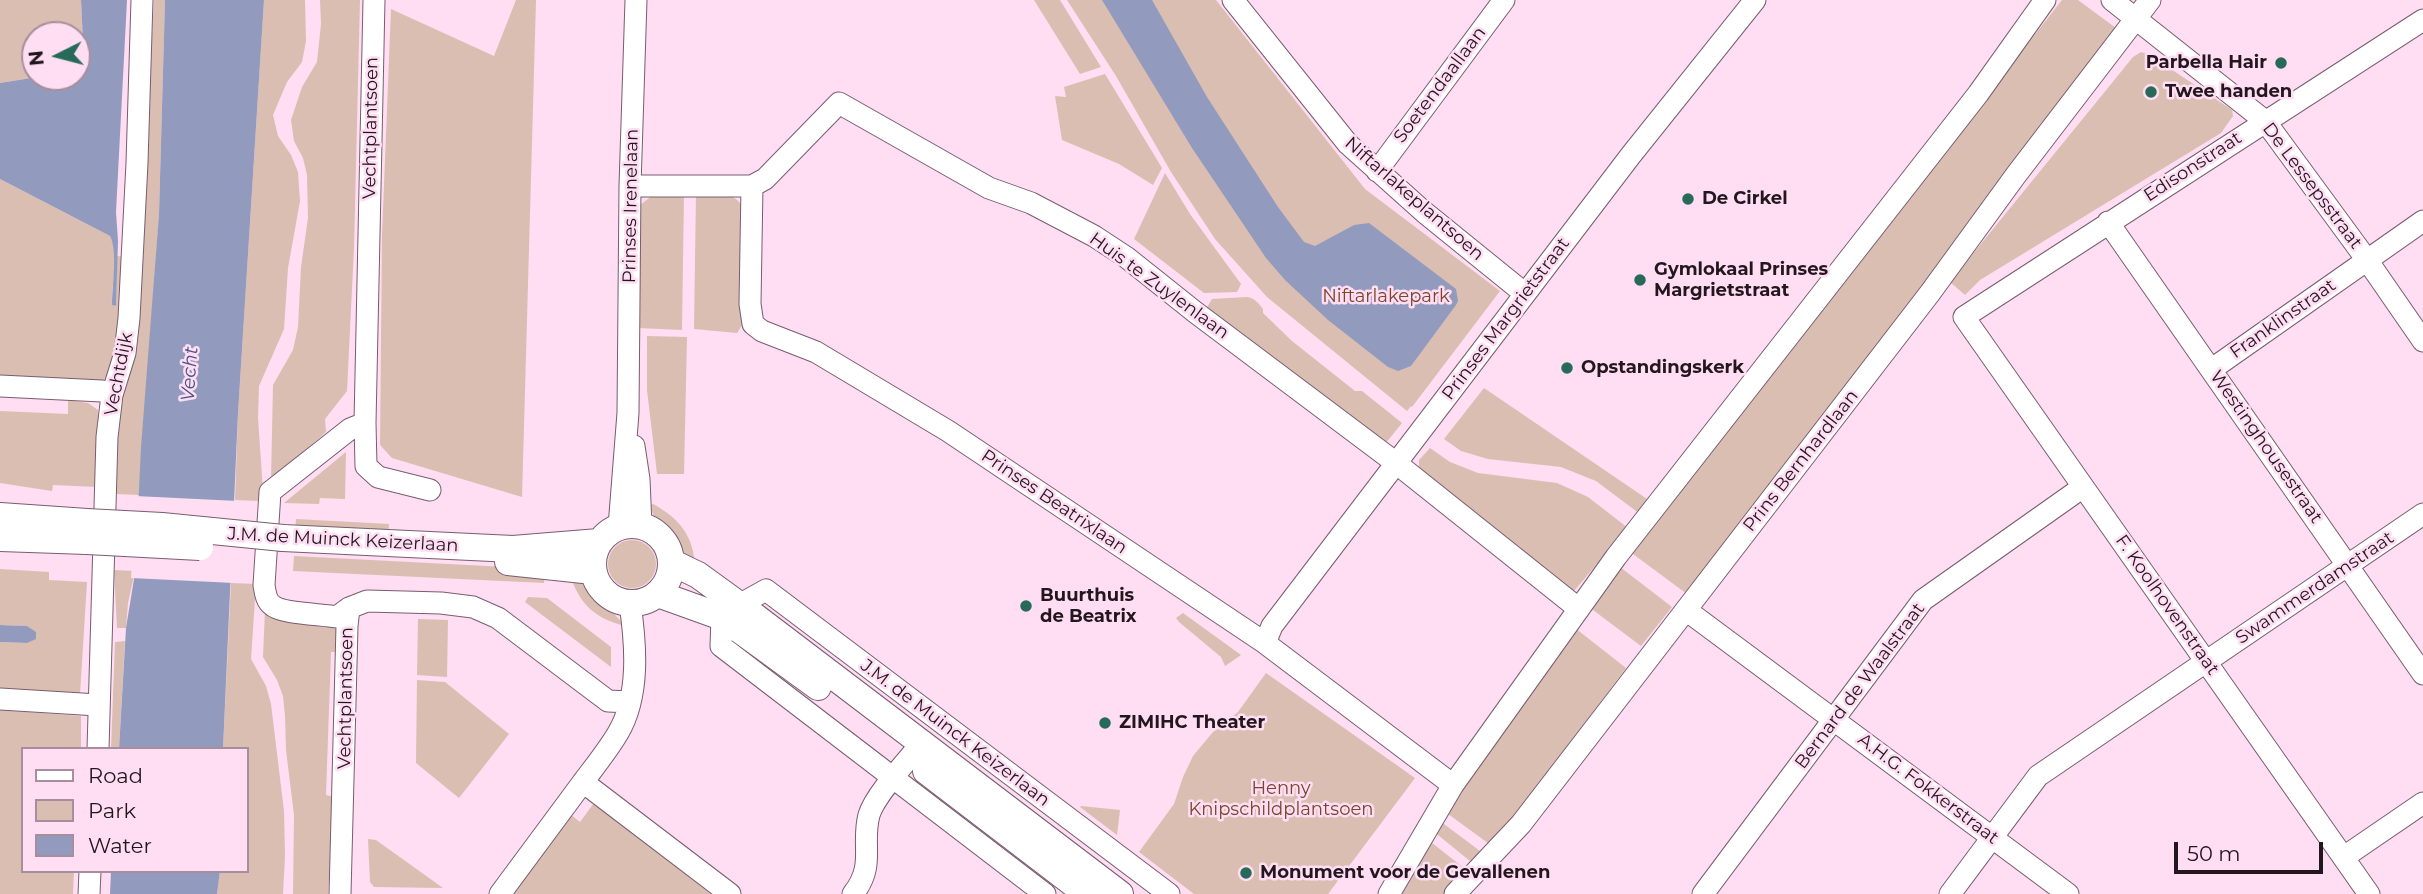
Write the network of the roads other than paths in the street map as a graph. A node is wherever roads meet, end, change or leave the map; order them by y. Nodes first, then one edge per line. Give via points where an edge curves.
1 (142, 0) edge
2 (374, 0) edge
3 (636, 0) edge
4 (1233, 0) edge
5 (1504, 0) edge
6 (2045, 0) edge
7 (2112, 0) edge
8 (2150, 0) edge
9 (1744, 4) edge
10 (2136, 18) junction
11 (2423, 20) edge
12 (2265, 121) junction
13 (1377, 171) junction
14 (630, 186) junction
15 (751, 186) junction
16 (2423, 221) edge
17 (2108, 222) junction
18 (2367, 260) junction
19 (1524, 293) junction
20 (1964, 317) joint
21 (2423, 341) edge
22 (2212, 369) junction
23 (0, 386) edge
24 (112, 396) junction
25 (365, 423) junction
26 (1396, 463) junction
27 (2083, 487) junction
28 (430, 490) dead end
29 (2423, 514) edge
30 (0, 516) edge
31 (87, 532) junction
32 (620, 532) junction
33 (0, 538) edge
34 (283, 544) junction
35 (671, 562) junction
36 (2349, 566) junction
37 (593, 571) junction
38 (658, 594) junction
39 (630, 604) junction
40 (349, 608) junction
41 (1579, 608) junction
42 (1686, 610) junction
43 (730, 611) junction
44 (1265, 643) junction
45 (2206, 661) junction
46 (2423, 674) edge
47 (0, 699) edge
48 (630, 702) junction
49 (98, 705) junction
50 (1835, 719) junction
51 (98, 747) edge
52 (915, 751) junction
53 (894, 779) junction
54 (583, 782) junction
55 (1453, 785) junction
56 (2423, 803) edge
57 (1992, 837) junction
58 (2344, 857) junction
59 (90, 873) edge
60 (89, 894) edge
61 (340, 894) edge
62 (500, 894) edge
63 (730, 894) edge
64 (853, 894) edge
65 (1045, 894) edge
66 (1087, 894) edge
67 (1120, 894) edge
68 (1169, 894) edge
69 (1389, 894) edge
70 (1455, 894) edge
71 (1703, 894) edge
72 (1950, 894) edge
73 (2068, 894) edge
74 (2369, 894) edge

1 - 24 street, Vechtdijk via 129,318 125,353
2 - 25 street, Vechtplantsoen
3 - 14 street, Prinses Irenelaan
4 - 13 street, Niftarlakeplantsoen via 1348,144
5 - 13 street, Soetendaallaan
6 - 41 street via 1979,94
7 - 10 street, De Lessepsstraat
8 - 10 street, Prins Bernhardlaan
9 - 19 street, Prinses Margrietstraat
10 - 12 street, De Lessepsstraat
10 - 42 street, Prins Bernhardlaan
11 - 12 street, Edisonstraat
12 - 17 street, Edisonstraat
12 - 18 street, De Lessepsstraat
13 - 19 street, Niftarlakeplantsoen
14 - 15 street
14 - 32 street, Prinses Irenelaan via 628,412 639,480
15 - 26 street, Huis te Zuylenlaan via 765,179 839,103 989,187 1094,236
15 - 44 street, Prinses Beatrixlaan via 753,324 816,352 948,431
16 - 18 street, Franklinstraat
17 - 20 street, Edisonstraat
17 - 22 street, Westinghousestraat
18 - 21 street, De Lessepsstraat
18 - 22 street, Franklinstraat
19 - 26 street, Prinses Margrietstraat
20 - 27 street, F. Koolhovenstraat
22 - 36 street, Westinghousestraat
23 - 24 street via 102,391
24 - 49 street, Vechtdijk
25 - 28 street, Vechtplantsoen via 366,466 378,477
25 - 40 street, Vechtplantsoen via 350,429 280,484 268,501 264,585 271,605 337,617
26 - 41 street, Huis te Zuylenlaan
26 - 44 street, Prinses Margrietstraat via 1272,626
27 - 45 street, F. Koolhovenstraat
27 - 50 street, Bernard de Waalstraat via 1923,600
29 - 36 street, Swammerdamstraat
30 - 31 main road
31 - 33 main road
31 - 34 main road, J.M. de Muinck Keizerlaan, bridge via 162,526
32 - 34 main road, J.M. de Muinck Keizerlaan via 513,549
32 - 35 main road via 656,533 667,546
32 - 37 main road via 593,556
34 - 37 main road, J.M. de Muinck Keizerlaan
35 - 38 main road via 666,585
35 - 43 main road, J.M. de Muinck Keizerlaan via 698,575
36 - 45 street, Swammerdamstraat
36 - 46 street, Westinghousestraat
37 - 39 main road via 600,587 613,599
38 - 39 main road
38 - 43 main road, J.M. de Muinck Keizerlaan
39 - 48 street via 634,632
40 - 48 street via 367,601 473,607 498,618 608,701
40 - 61 street, Vechtplantsoen
41 - 55 street
42 - 50 street, A.H.G. Fokkerstraat
42 - 70 street, Prins Bernhardlaan via 1521,824
43 - 52 main road, J.M. de Muinck Keizerlaan
43 - 53 street via 721,646
43 - 68 street, J.M. de Muinck Keizerlaan via 765,590
44 - 55 street, Prinses Beatrixlaan
45 - 57 street, Swammerdamstraat via 2038,776
45 - 58 street, F. Koolhovenstraat
47 - 49 street
48 - 54 street via 620,731
49 - 51 street, Vechtdijk
50 - 57 street, A.H.G. Fokkerstraat
50 - 71 street, Bernard de Waalstraat
52 - 53 street
52 - 66 main road, J.M. de Muinck Keizerlaan
52 - 67 main road, J.M. de Muinck Keizerlaan
53 - 64 street via 869,817 866,872
53 - 65 street
54 - 62 street
54 - 63 street
55 - 69 street
56 - 58 street
57 - 72 street, Swammerdamstraat
57 - 73 street, A.H.G. Fokkerstraat
58 - 74 street, F. Koolhovenstraat
59 - 60 street

